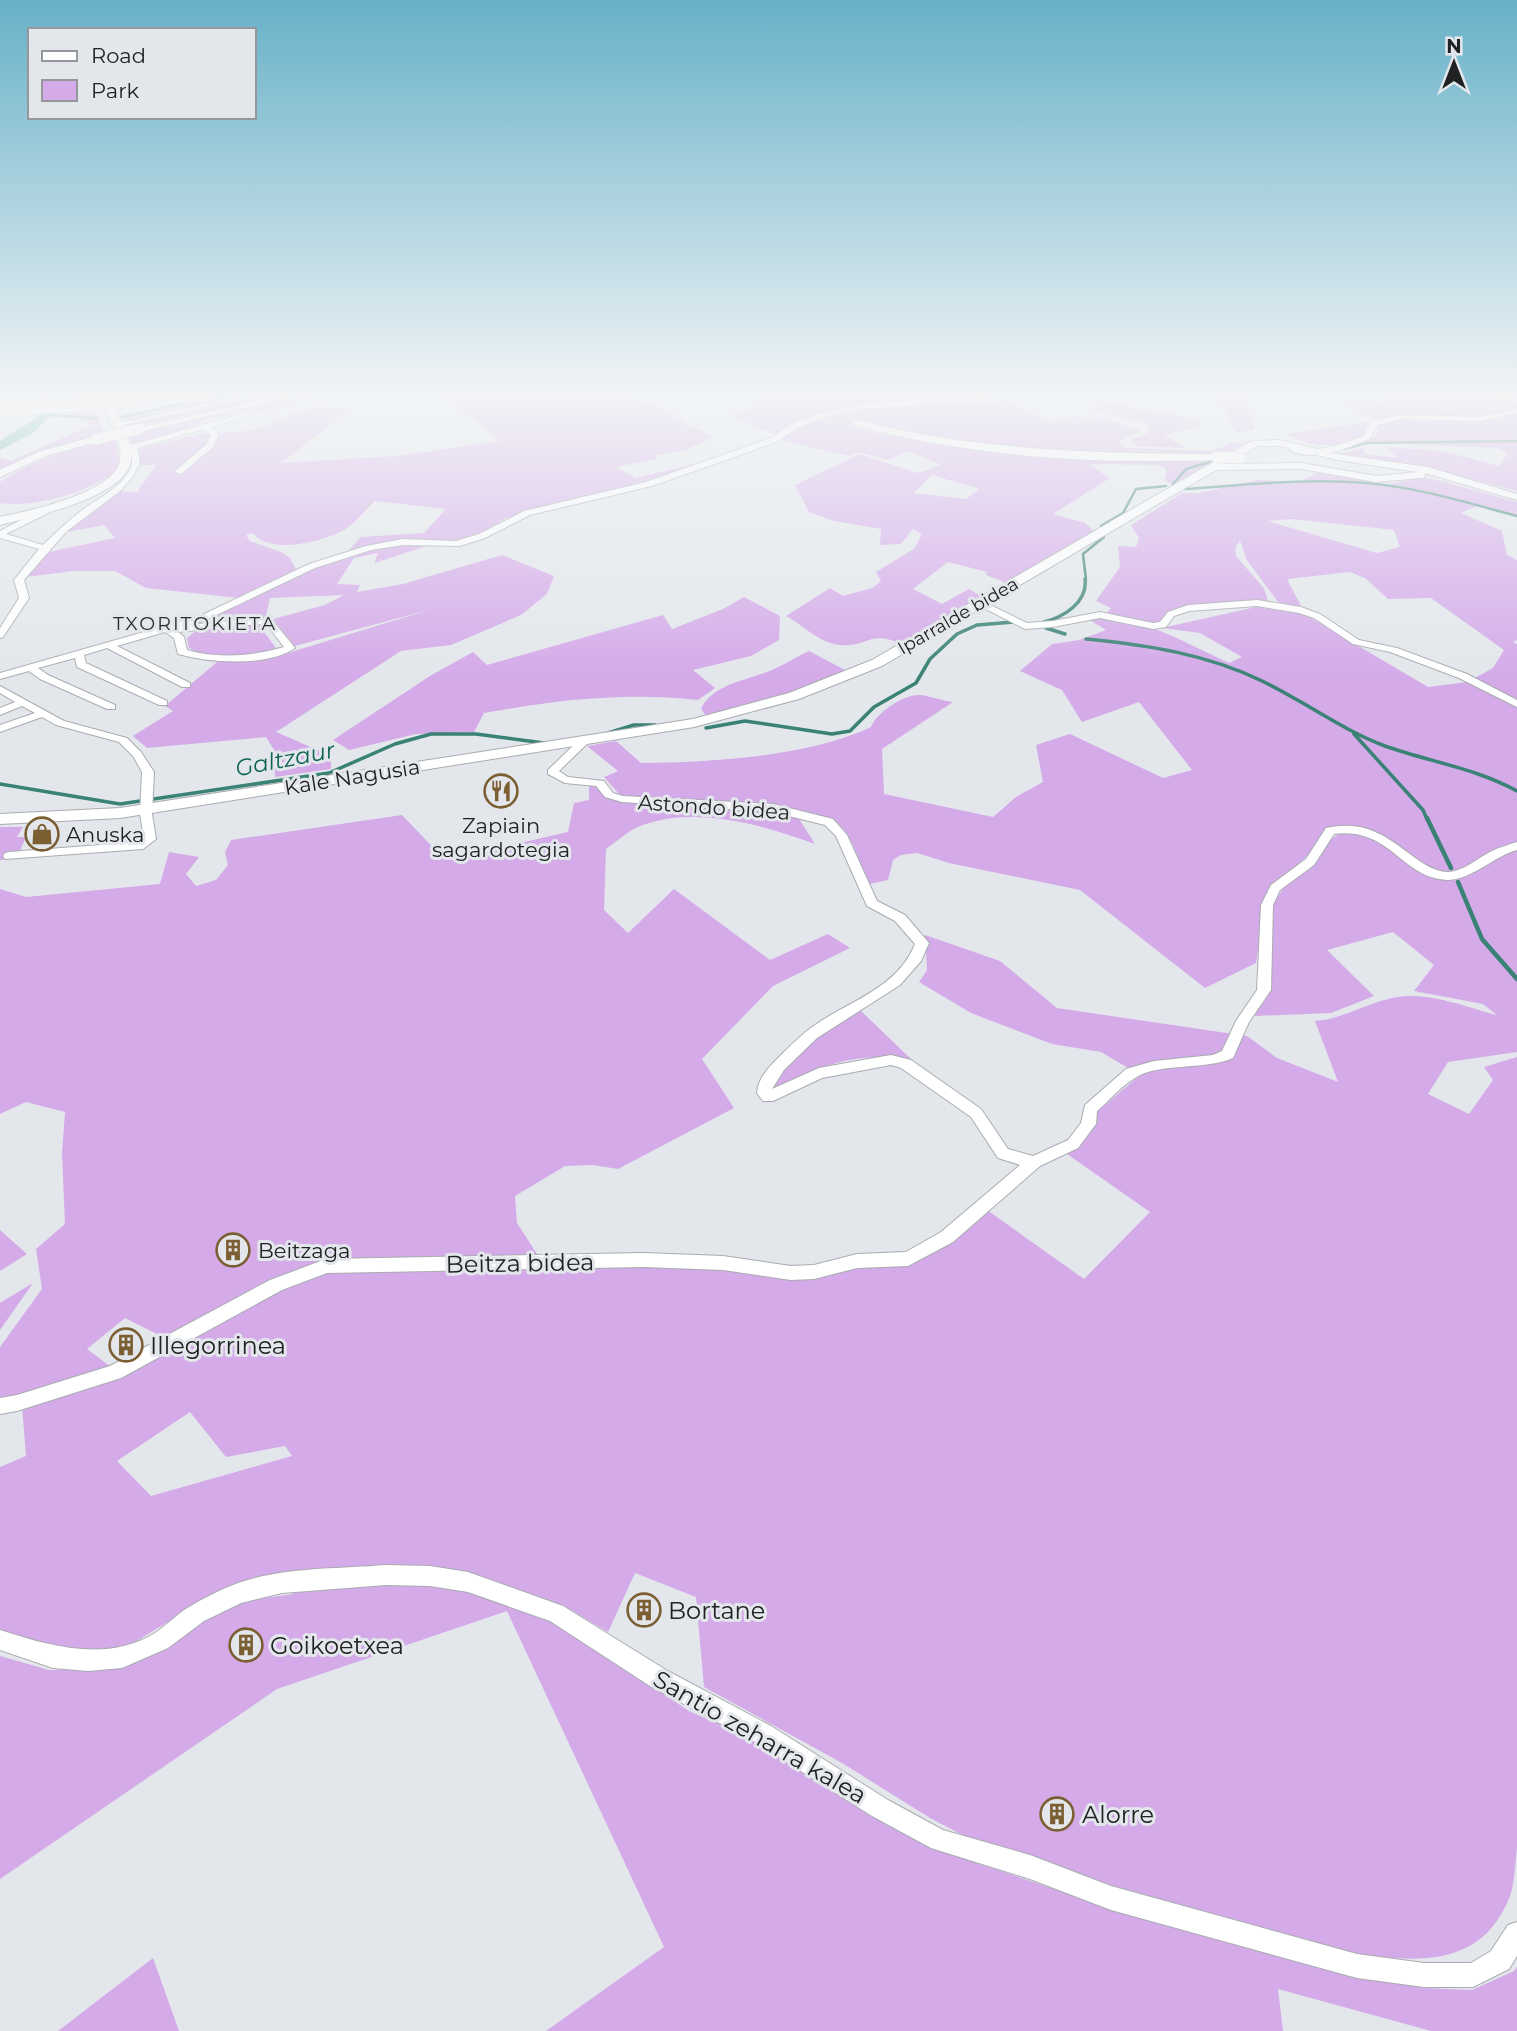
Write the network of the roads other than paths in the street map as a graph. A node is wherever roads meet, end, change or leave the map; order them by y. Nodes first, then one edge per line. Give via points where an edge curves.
1 (94, 489) edge
2 (116, 489) edge
3 (627, 489) edge
4 (1174, 489) edge
5 (1487, 489) edge
6 (1493, 489) edge
7 (84, 495) junction
8 (1517, 496) edge
9 (0, 507) edge
10 (45, 511) junction
11 (0, 518) edge
12 (0, 535) edge
13 (47, 549) junction
14 (979, 603) junction
15 (15, 610) junction
16 (0, 611) edge
17 (169, 630) junction
18 (0, 635) edge
19 (110, 646) junction
20 (79, 655) junction
21 (31, 668) junction
22 (0, 676) edge
23 (186, 685) dead end
24 (0, 689) edge
25 (23, 702) junction
26 (163, 703) dead end
27 (1517, 704) edge
28 (111, 707) dead end
29 (0, 712) edge
30 (42, 714) junction
31 (703, 721) joint
32 (0, 729) edge
33 (584, 741) junction
34 (147, 803) junction
35 (0, 819) edge
36 (1517, 846) edge
37 (9, 856) dead end
38 (1034, 1161) junction
39 (0, 1406) edge
40 (0, 1640) edge
41 (1517, 1934) edge

1 - 7 street
2 - 13 street via 77,518
3 - 17 street via 515,517 467,542 403,542 369,548 312,566
4 - 14 street, Iparralde bidea
5 - 8 street
6 - 8 street
7 - 9 street
7 - 10 street
10 - 11 street
10 - 12 street
12 - 13 street
13 - 15 street via 19,580 24,598
14 - 27 street via 1014,622 1040,626 1100,615 1153,626 1163,625 1178,610 1273,604 1317,616 1356,642 1394,650 1463,676
14 - 31 street, Iparralde bidea via 858,672
15 - 16 street
15 - 18 street
17 - 17 street via 270,622 290,648 257,656 196,657 182,652 179,637
17 - 19 street
19 - 20 street
19 - 23 street
20 - 21 street
20 - 26 street via 82,665
21 - 22 street
21 - 28 street
24 - 25 street
25 - 29 street
25 - 30 street
30 - 32 street
30 - 34 street via 123,740 146,767
31 - 33 street, Kale Nagusia
33 - 34 street, Kale Nagusia
33 - 38 street, Astondo bidea via 552,772 565,780 600,783 614,798 773,808 829,822 841,835 872,903 900,918 922,943 898,978 865,1004 816,1032 784,1061 767,1080 764,1093 768,1097 819,1073 891,1060 906,1064 976,1113 1003,1154
34 - 35 street, Kale Nagusia via 89,816
34 - 37 street via 150,839 142,845
36 - 38 street via 1500,849 1447,876 1435,874 1370,832 1355,828 1330,831 1310,862 1275,888 1264,939 1264,990 1228,1054 1131,1073 1090,1109 1088,1124 1073,1144
38 - 39 street, Beitza bidea via 947,1237 908,1259 857,1261 791,1273 723,1263 644,1260 326,1266 276,1285 115,1372
40 - 41 street, Santio zeharra kalea via 53,1657 122,1657 162,1641 197,1614 239,1593 271,1586 386,1575 468,1582 556,1613 658,1678 763,1734 939,1840 1111,1898 1357,1966 1424,1975 1473,1975 1500,1960

